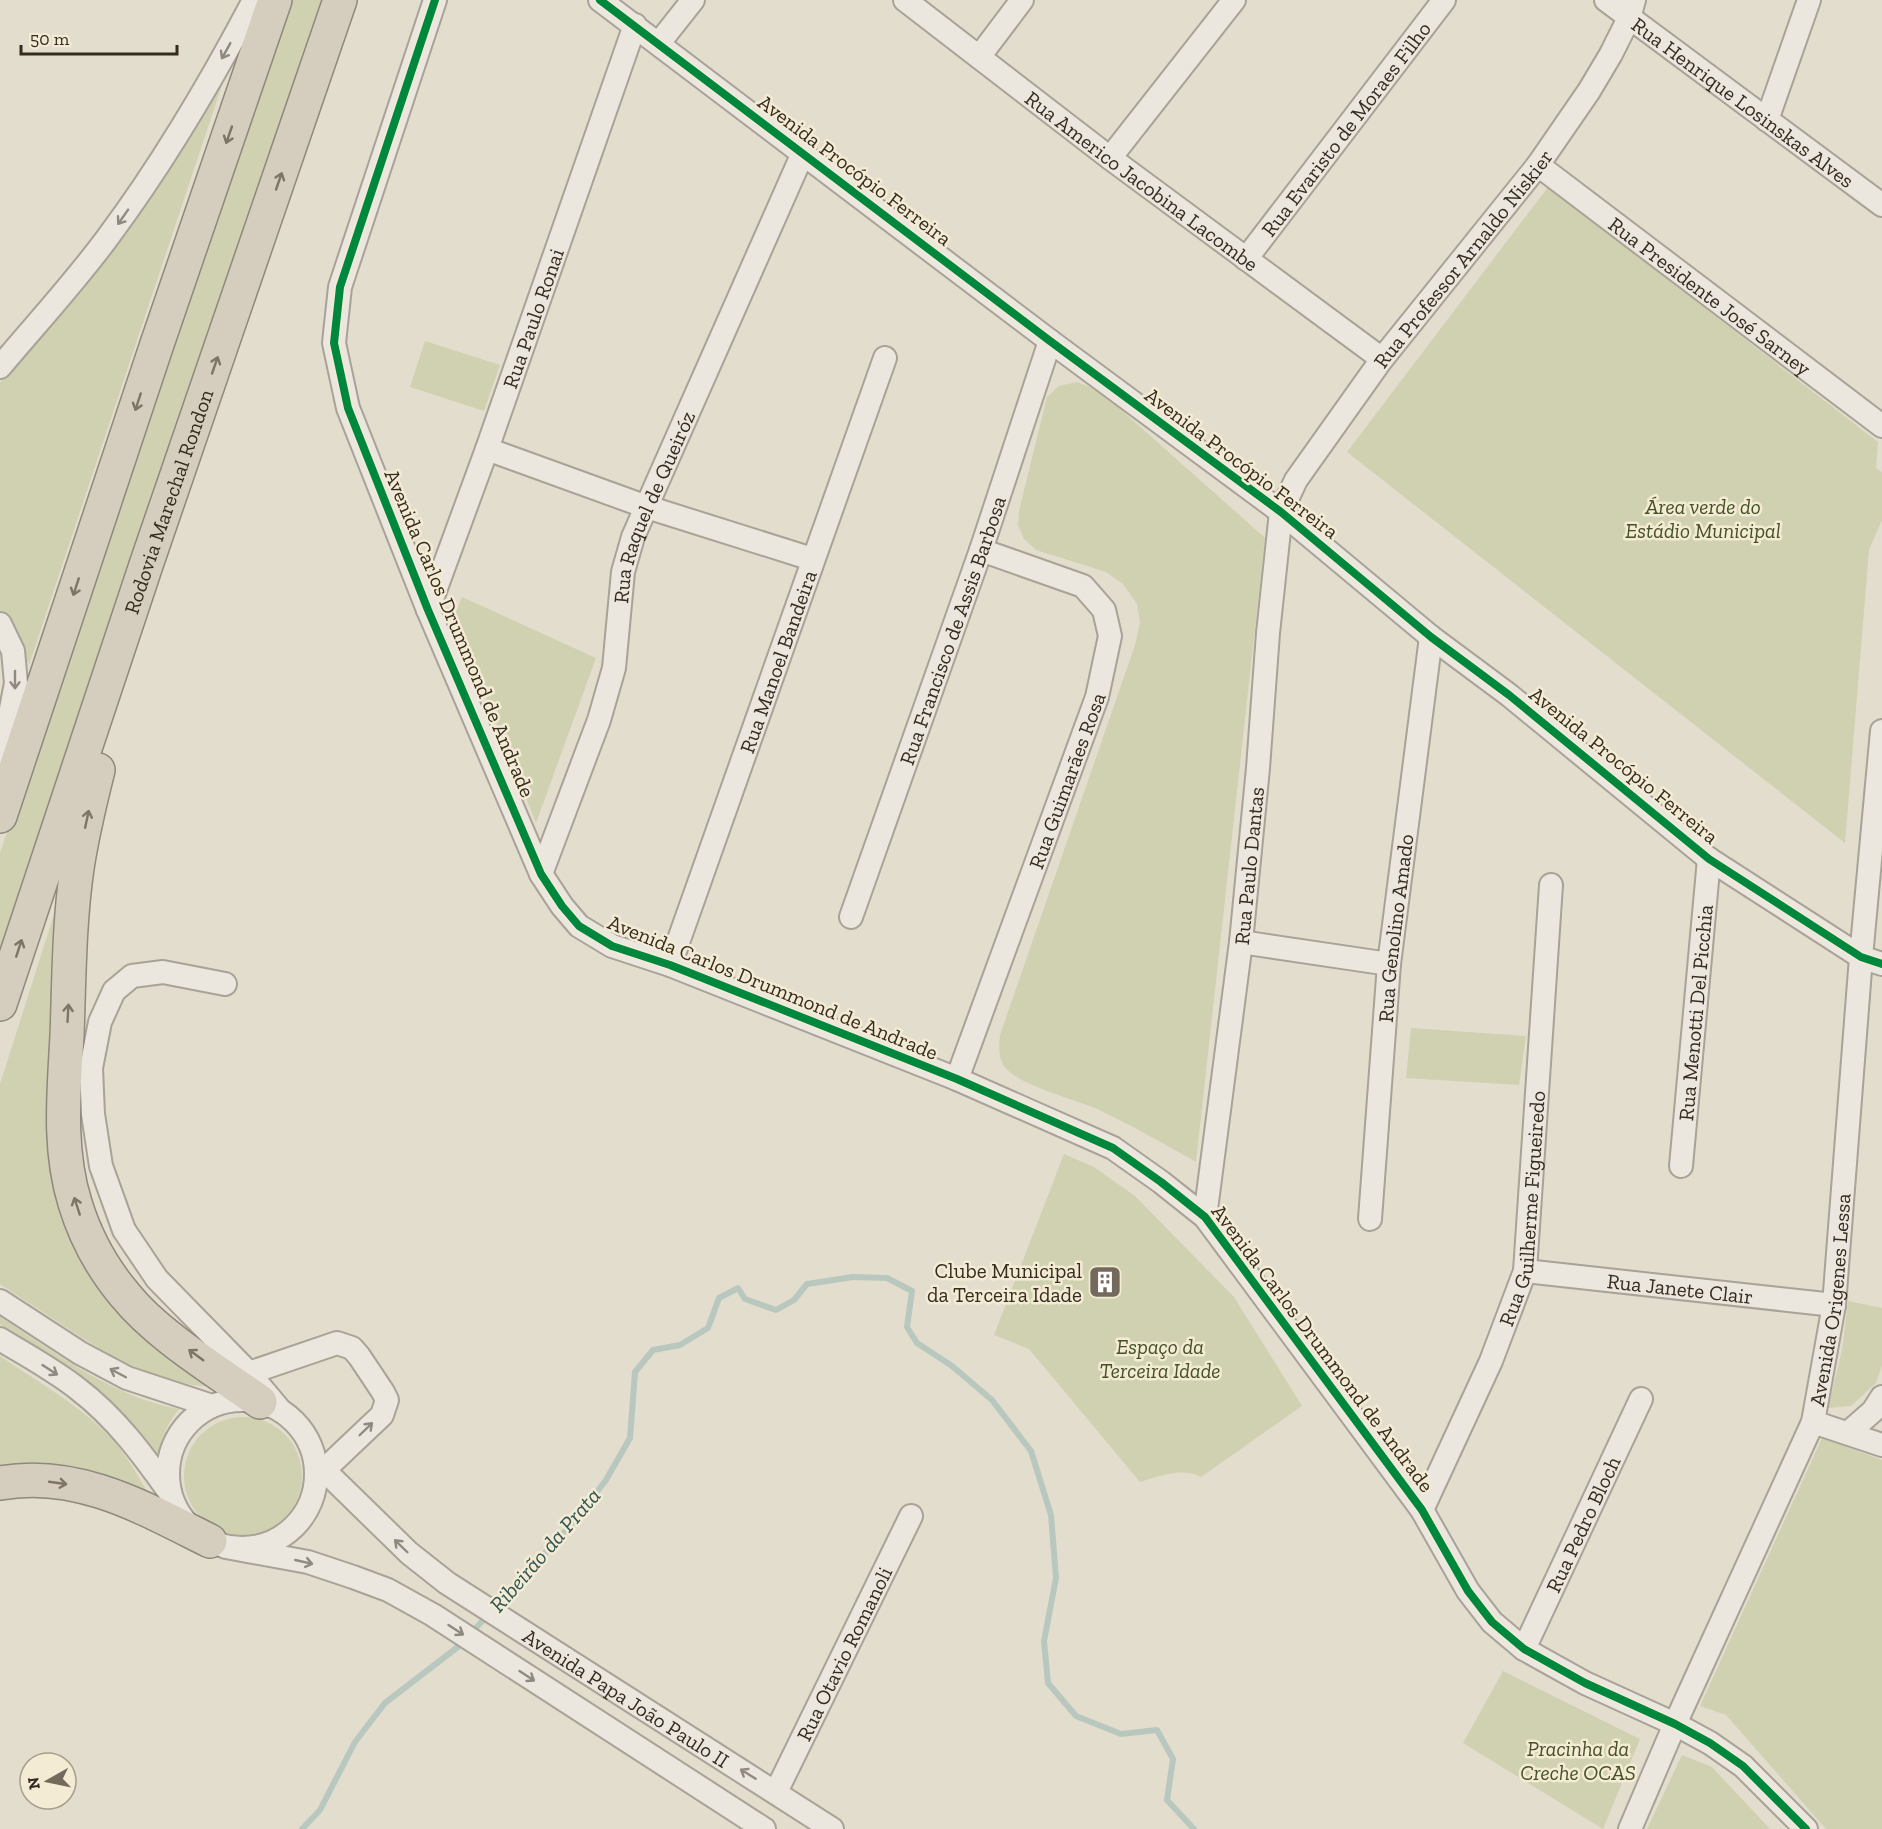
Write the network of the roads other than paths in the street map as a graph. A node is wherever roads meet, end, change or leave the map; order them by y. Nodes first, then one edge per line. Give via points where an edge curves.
1 (254, 0) edge
2 (275, 0) edge
3 (340, 0) edge
4 (435, 0) edge
5 (600, 0) edge
6 (693, 0) edge
7 (905, 0) edge
8 (1022, 0) edge
9 (1234, 0) edge
10 (1444, 0) edge
11 (1606, 0) edge
12 (1809, 0) edge
13 (1631, 9) edge
14 (635, 26) junction
15 (659, 43) junction
16 (979, 57) junction
17 (1767, 120) junction
18 (803, 153) junction
19 (1110, 158) junction
20 (1538, 165) junction
21 (1882, 205) edge
22 (1246, 259) junction
23 (1050, 341) junction
24 (885, 358) dead end
25 (1382, 359) junction
26 (0, 367) edge
27 (1882, 426) edge
28 (487, 449) junction
29 (647, 507) junction
30 (1281, 512) junction
31 (981, 550) junction
32 (812, 559) junction
33 (146, 565) junction
34 (429, 610) junction
35 (0, 624) edge
36 (1431, 637) junction
37 (1882, 731) edge
38 (0, 766) edge
39 (0, 816) edge
40 (1709, 859) junction
41 (541, 874) junction
42 (1551, 885) dead end
43 (851, 917) dead end
44 (1241, 942) junction
45 (1861, 957) junction
46 (1389, 964) junction
47 (1882, 964) edge
48 (670, 965) junction
49 (225, 984) dead end
50 (0, 1004) edge
51 (957, 1079) junction
52 (1681, 1166) dead end
53 (1205, 1217) junction
54 (1370, 1219) dead end
55 (1526, 1271) junction
56 (0, 1301) edge
57 (1834, 1305) junction
58 (0, 1339) edge
59 (263, 1395) junction
60 (1882, 1397) edge
61 (1641, 1399) dead end
62 (212, 1406) junction
63 (1813, 1422) junction
64 (1848, 1433) junction
65 (1882, 1445) edge
66 (320, 1470) junction
67 (0, 1484) edge
68 (171, 1495) junction
69 (1422, 1510) junction
70 (911, 1516) dead end
71 (218, 1544) junction
72 (1524, 1649) junction
73 (1675, 1724) junction
74 (776, 1792) junction
75 (1632, 1824) edge
76 (764, 1829) edge
77 (832, 1829) edge
78 (1806, 1829) edge

1 -> 26 street via 204,91 138,195 107,239
2 -> 39 highway
33 -> 3 highway, Rodovia Marechal Rondon
4 - 34 street, Avenida Carlos Drummond de Andrade via 340,287 334,343 348,408
5 - 14 street, Avenida Procópio Ferreira
6 - 15 street
7 - 16 street, Rua Americo Jacobina Lacombe
8 - 16 street
9 - 19 street
10 - 22 street, Rua Evaristo de Moraes Filho
11 - 13 street, Rua Henrique Losinskas Alves
12 - 17 street
13 - 17 street, Rua Henrique Losinskas Alves
13 - 20 street, Rua Professor Arnaldo Niskier via 1589,91
14 - 15 street, Avenida Procópio Ferreira
14 - 28 street, Rua Paulo Ronai
15 - 18 street, Avenida Procópio Ferreira
16 - 19 street, Rua Americo Jacobina Lacombe
17 - 21 street, Rua Henrique Losinskas Alves
18 - 23 street, Avenida Procópio Ferreira
18 - 29 street, Rua Raquel de Queiróz
19 - 22 street, Rua Americo Jacobina Lacombe
20 - 25 street, Rua Professor Arnaldo Niskier
20 - 27 street, Rua Presidente José Sarney
22 - 25 street, Rua Americo Jacobina Lacombe
23 - 30 street, Avenida Procópio Ferreira
23 - 31 street, Rua Francisco de Assis Barbosa
24 - 32 street, Rua Manoel Bandeira
25 - 30 street, Rua Professor Arnaldo Niskier via 1296,480
28 - 29 street
28 - 34 street, Rua Paulo Ronai
29 - 32 street
29 - 41 street, Rua Raquel de Queiróz via 623,572 611,678
30 - 36 street, Avenida Procópio Ferreira
30 - 44 street, Rua Paulo Dantas
31 - 43 street, Rua Francisco de Assis Barbosa
31 - 51 street, Rua Guimarães Rosa via 1083,586 1104,609 1110,636 1097,697
32 - 48 street, Rua Manoel Bandeira
50 -> 33 highway, Rodovia Marechal Rondon
59 -> 33 highway via 154,1325 125,1295 104,1267 87,1234 67,1167 62,1117 77,867
34 - 41 street, Avenida Carlos Drummond de Andrade
35 -> 38 street via 13,651 16,683
36 - 40 street, Avenida Procópio Ferreira via 1509,695
36 - 46 street, Rua Genolino Amado
37 - 45 street, Avenida Origenes Lessa
40 - 45 street, Avenida Procópio Ferreira
40 - 52 street, Rua Menotti Del Picchia
41 - 48 street, Avenida Carlos Drummond de Andrade via 579,926 612,946
42 - 55 street, Rua Guilherme Figueiredo
44 - 46 street
44 - 53 street, Rua Paulo Dantas
45 - 47 street, Avenida Procópio Ferreira
45 - 57 street, Avenida Origenes Lessa
46 - 54 street, Rua Genolino Amado
48 - 51 street, Avenida Carlos Drummond de Andrade
49 - 59 street via 163,972 132,976 114,992 100,1022 91,1068 93,1114 101,1166 124,1230 157,1279
51 - 53 street, Avenida Carlos Drummond de Andrade via 1113,1148
53 - 69 street, Avenida Carlos Drummond de Andrade
55 - 57 street, Rua Janete Clair
55 - 69 street, Rua Guilherme Figueiredo via 1491,1361
62 -> 56 street via 127,1378
57 - 63 street, Avenida Origenes Lessa
58 -> 68 street via 102,1409 139,1449
59 - 62 street
59 - 66 street via 299,1426
66 -> 59 street via 381,1415 387,1400 359,1356 352,1348 337,1343
60 - 64 street via 1873,1411
61 - 72 street, Rua Pedro Bloch
62 - 68 street via 180,1434 168,1474
63 - 64 street
63 - 73 street, Avenida Origenes Lessa
64 - 65 street
66 - 71 street via 305,1514 290,1531 271,1543 249,1549
74 -> 66 street, Avenida Papa João Paulo II via 447,1583
67 -> 71 highway via 50,1481 87,1487 133,1502
68 - 71 street via 193,1530
69 - 72 street, Avenida Carlos Drummond de Andrade via 1468,1591 1492,1622
70 - 74 street, Rua Otavio Romanoli
71 -> 76 street, Avenida Papa João Paulo II via 308,1562 388,1590 433,1615
72 - 73 street, Avenida Carlos Drummond de Andrade via 1585,1683
73 - 75 street, Avenida Origenes Lessa
73 - 78 street, Avenida Carlos Drummond de Andrade via 1743,1766
74 - 77 street, Avenida Papa João Paulo II

